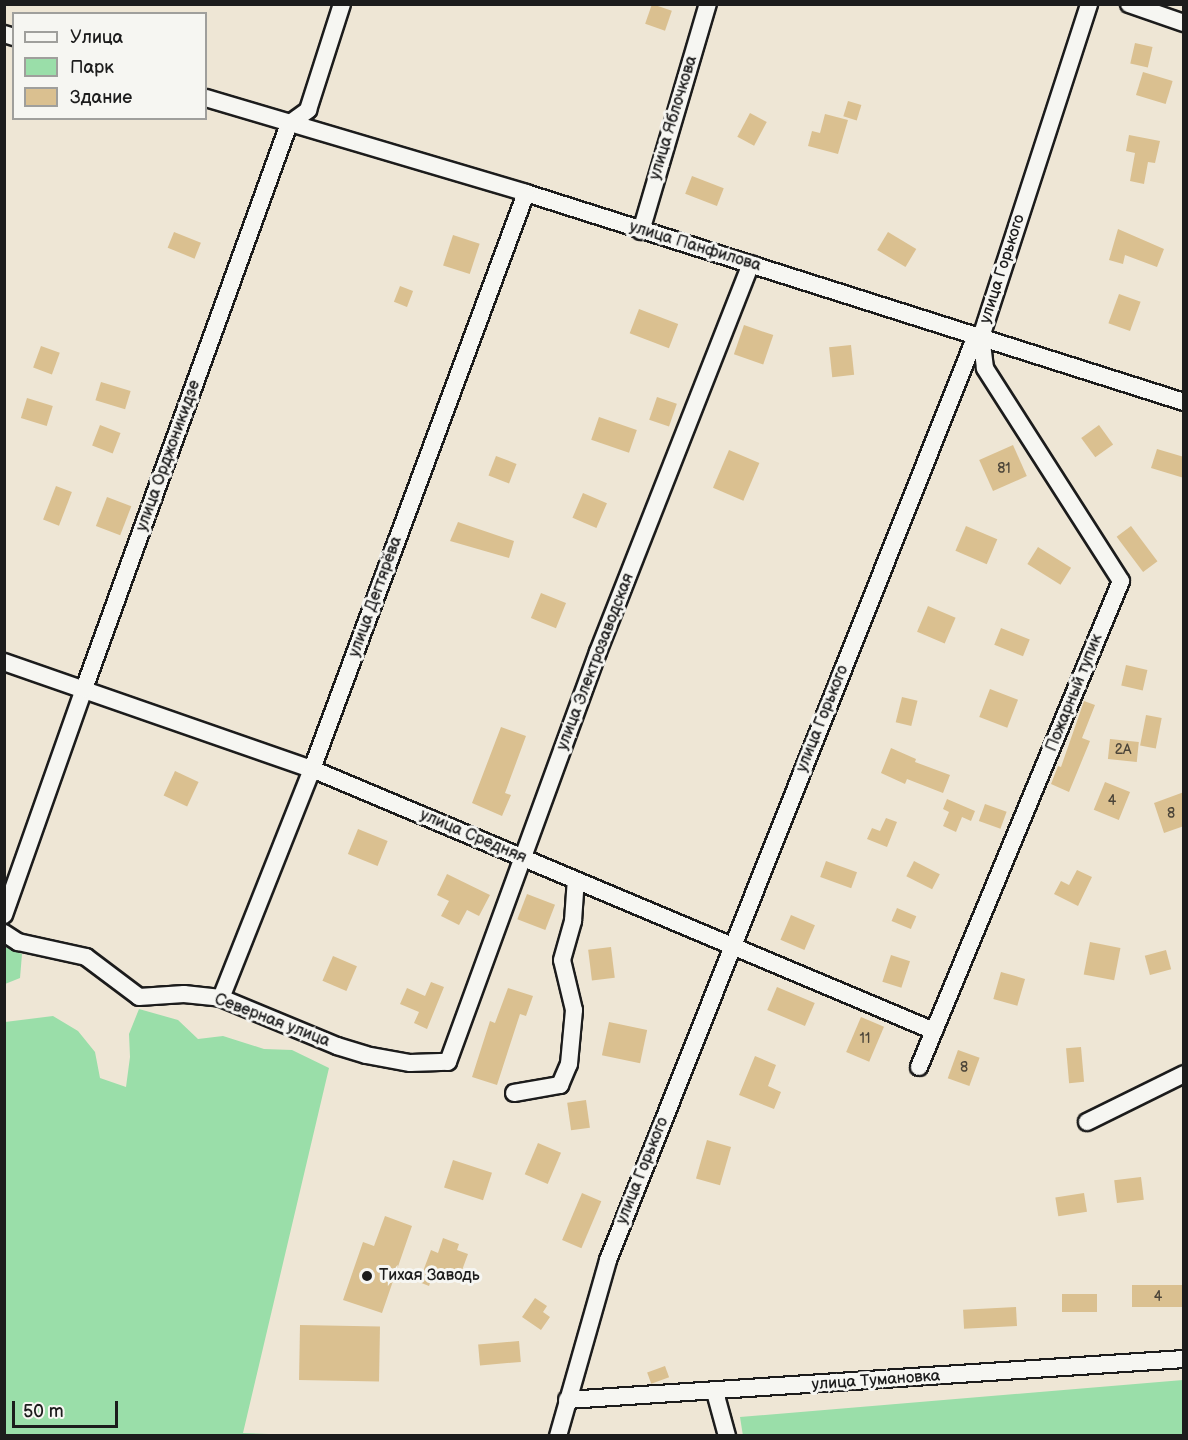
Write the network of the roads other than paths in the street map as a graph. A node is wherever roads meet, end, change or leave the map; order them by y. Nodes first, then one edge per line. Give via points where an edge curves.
1 (342, 4) edge
2 (708, 4) edge
3 (1089, 4) edge
4 (1129, 4) edge
5 (1184, 23) edge
6 (207, 98) edge
7 (289, 124) junction
8 (526, 193) junction
9 (641, 231) junction
10 (751, 264) junction
11 (981, 337) junction
12 (1184, 402) edge
13 (4, 662) edge
14 (84, 689) junction
15 (312, 769) junction
16 (524, 859) junction
17 (576, 882) junction
18 (4, 915) edge
19 (4, 933) edge
20 (733, 945) junction
21 (220, 998) junction
22 (934, 1031) junction
23 (448, 1062) joint
24 (920, 1067) dead end
25 (1184, 1074) edge
26 (514, 1093) dead end
27 (1087, 1122) dead end
28 (1184, 1359) edge
29 (714, 1392) junction
30 (567, 1400) junction
31 (558, 1436) edge
32 (727, 1436) edge

1 - 7 street, улица Орджоникидзе via 308,110
2 - 9 street, улица Яблочкова
3 - 11 street, улица Горького
4 - 5 street
6 - 7 street, улица Панфилова
7 - 8 street, улица Панфилова
7 - 14 street, улица Орджоникидзе
8 - 9 street, улица Панфилова
8 - 15 street, улица Дегтярёва
9 - 10 street, улица Панфилова
10 - 11 street, улица Панфилова
10 - 16 street, улица Электрозаводская via 598,652
11 - 12 street, улица Панфилова
11 - 20 street, улица Горького via 972,346
11 - 22 street, Пожарный тупик via 985,368 1121,581
13 - 14 street, улица Средняя
14 - 15 street, улица Средняя
14 - 18 street, улица Орджоникидзе
15 - 16 street, улица Средняя
15 - 21 street, улица Дегтярёва
16 - 17 street, улица Средняя
16 - 23 street, улица Электрозаводская
17 - 20 street, улица Средняя
17 - 26 street via 573,921 562,960 574,1011 568,1064 560,1085
19 - 21 street, Северная улица via 18,942 86,957 139,997 184,994
20 - 22 street, улица Средняя
20 - 30 street, улица Горького via 608,1260
21 - 23 street, Северная улица via 366,1055 411,1063
22 - 24 street, Пожарный тупик
25 - 27 street
28 - 29 street, улица Тумановка
29 - 30 street, улица Тумановка
29 - 32 street
30 - 31 street, улица Горького

